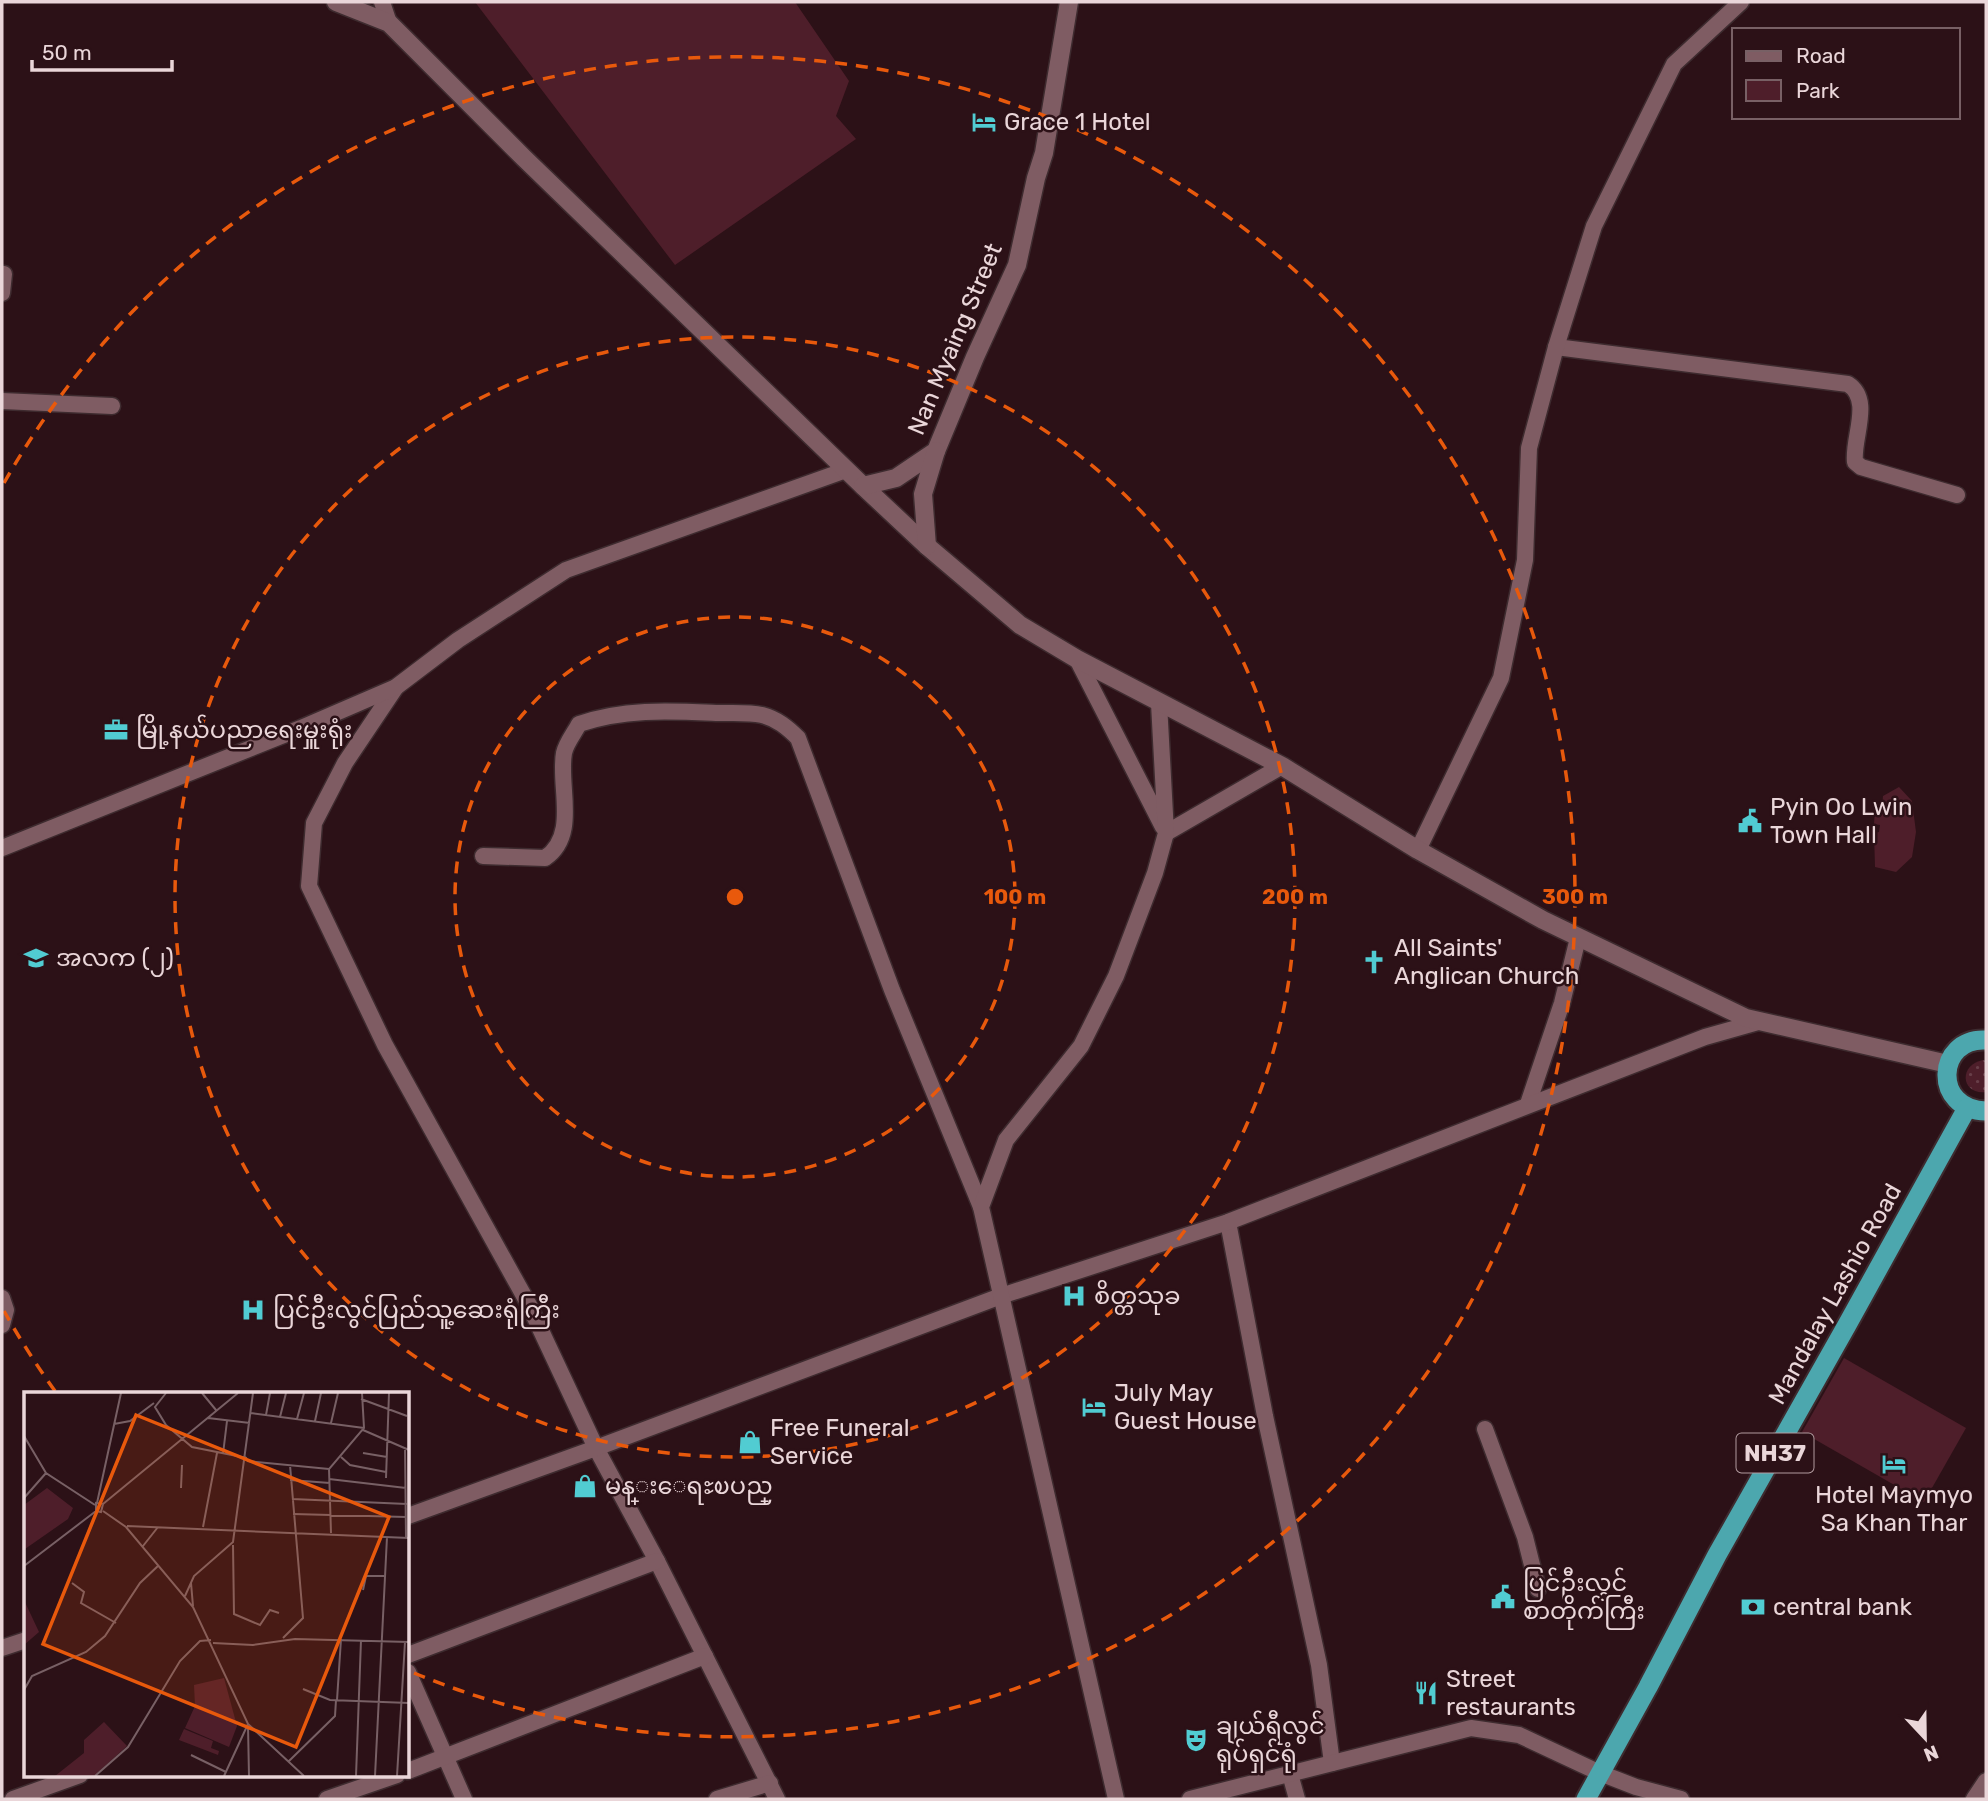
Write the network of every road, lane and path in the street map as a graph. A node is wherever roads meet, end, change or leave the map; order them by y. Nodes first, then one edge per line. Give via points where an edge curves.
1 (336, 2) edge
2 (382, 2) edge
3 (395, 2) edge
4 (1069, 2) edge
5 (1741, 2) edge
6 (389, 23) junction
7 (4, 274) dead end
8 (2, 293) edge
9 (1556, 347) junction
10 (2, 401) edge
11 (112, 407) dead end
12 (936, 451) junction
13 (846, 470) junction
14 (863, 486) junction
15 (1957, 495) dead end
16 (927, 546) junction
17 (1077, 659) junction
18 (396, 687) junction
19 (1159, 703) junction
20 (1282, 766) junction
21 (1166, 833) junction
22 (2, 848) edge
23 (1418, 850) junction
24 (483, 856) dead end
25 (1578, 938) junction
26 (1758, 1022) junction
27 (1986, 1040) edge
28 (1948, 1063) junction
29 (1528, 1104) junction
30 (1976, 1109) edge
31 (981, 1207) junction
32 (1228, 1222) junction
33 (1001, 1296) junction
34 (2, 1298) edge
35 (2, 1325) edge
36 (1485, 1429) dead end
37 (596, 1448) junction
38 (410, 1515) edge
39 (657, 1561) junction
40 (1538, 1589) dead end
41 (24, 1641) edge
42 (2, 1648) edge
43 (410, 1654) edge
44 (705, 1656) junction
45 (410, 1677) edge
46 (446, 1758) junction
47 (1332, 1763) junction
48 (410, 1770) edge
49 (1600, 1773) junction
50 (1290, 1774) junction
51 (77, 1776) edge
52 (394, 1776) edge
53 (1986, 1780) edge
54 (770, 1783) junction
55 (1111, 1798) edge
56 (13, 1799) edge
57 (327, 1799) edge
58 (464, 1799) edge
59 (717, 1799) edge
60 (777, 1799) edge
61 (1190, 1799) edge
62 (1297, 1799) edge
63 (1586, 1799) edge
64 (1681, 1799) edge
65 (1974, 1799) edge

1 - 6 street
2 - 6 street
3 - 6 street
4 - 12 street, Nan Myaing Street via 1044,153 1017,265
5 - 9 street via 1674,64 1594,226
6 - 13 street
7 - 8 street
9 - 15 street via 1848,384 1860,403 1855,462
9 - 23 street via 1530,448 1525,560 1500,678
10 - 11 street
12 - 14 street, Nan Myaing Street via 896,478
12 - 16 street via 923,494
13 - 14 street
13 - 18 street via 566,570 457,640
14 - 16 street
16 - 17 street via 1020,625
17 - 19 street
17 - 21 street
18 - 22 street
18 - 37 street via 345,763 314,823 309,886 385,1045 529,1305
19 - 20 street
19 - 21 street
20 - 21 street
20 - 23 street
21 - 31 street via 1116,976 1081,1046 1006,1140
23 - 25 street
24 - 31 street via 545,858 553,853 562,839 565,817 564,752 579,723 634,711 761,715 783,723 798,738 892,990
25 - 26 street
25 - 29 street
26 - 28 street
26 - 29 street
27 - 28 highway via 1961,1046
28 - 30 highway, Mandalay Lashio Road / NH37 via 1951,1094
29 - 32 street
30 - 49 highway, Mandalay Lashio Road / NH37 via 1847,1325
31 - 33 street
32 - 33 street
32 - 47 street via 1319,1665
33 - 37 street
33 - 55 street
34 - 35 street via 6,1310
36 - 40 street via 1525,1537
37 - 38 street
37 - 39 street
39 - 43 street
39 - 44 street
41 - 42 street
44 - 46 street
44 - 54 street
45 - 46 street
46 - 48 street
46 - 58 street
47 - 49 street via 1471,1728 1519,1735
47 - 50 street
49 - 63 highway, Mandalay Lashio Road / NH37
49 - 64 street
50 - 61 street
50 - 62 street
51 - 56 street
52 - 57 street
53 - 65 street
54 - 59 street
54 - 60 street

